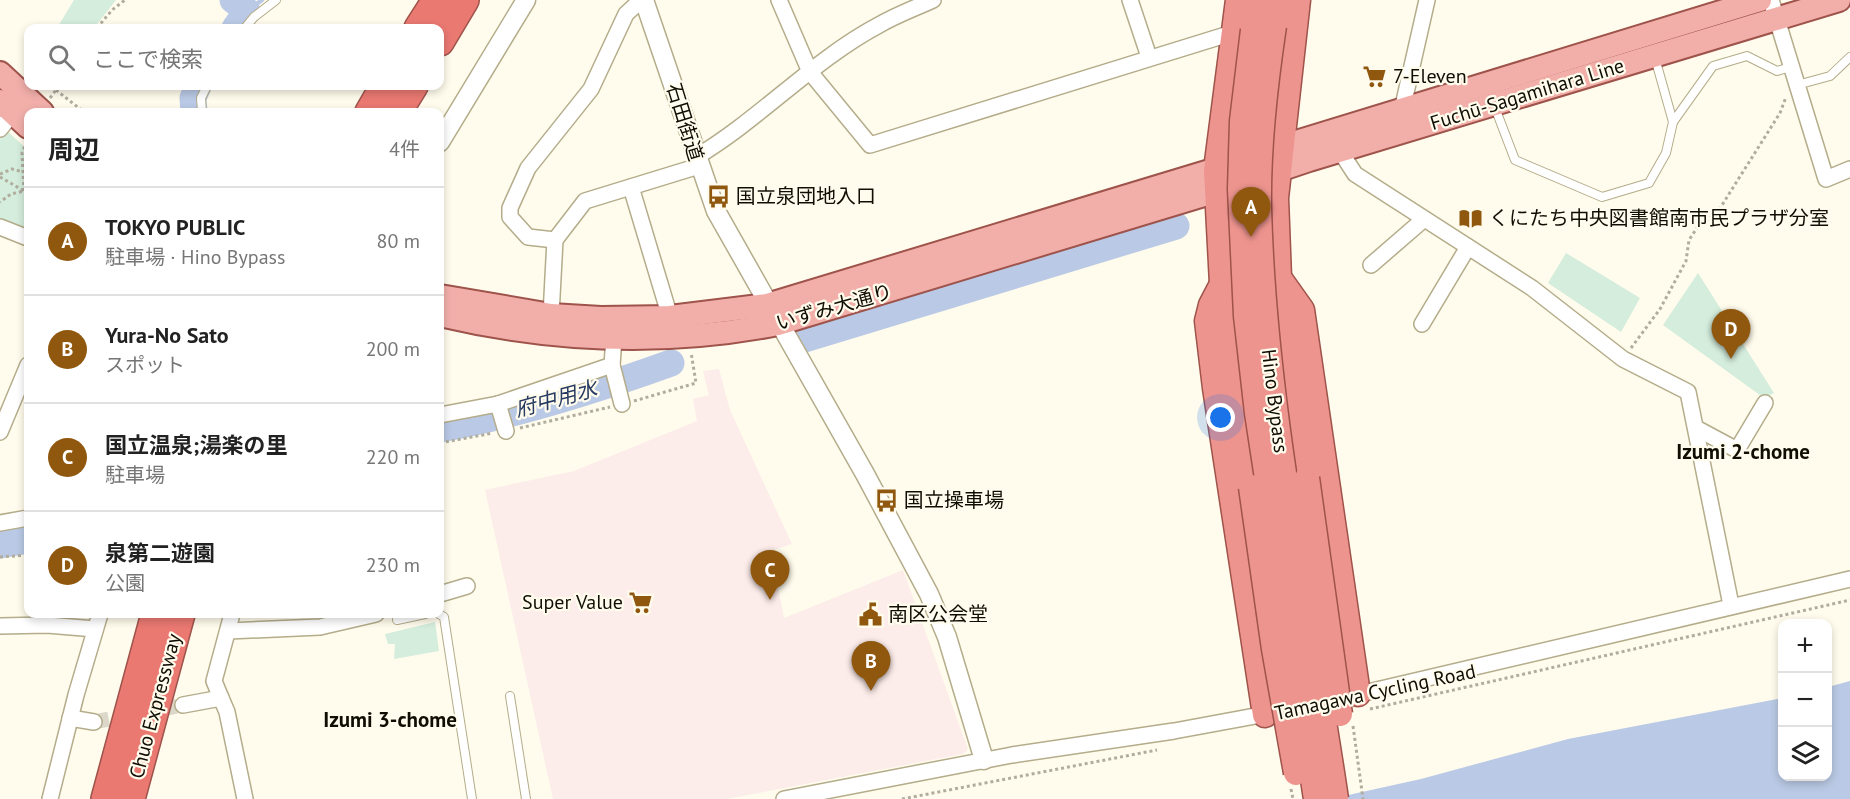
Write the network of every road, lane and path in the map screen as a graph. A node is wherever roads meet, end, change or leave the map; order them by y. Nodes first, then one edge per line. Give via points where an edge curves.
1 (125, 0) edge
2 (276, 0) edge
3 (436, 0) edge
4 (465, 0) edge
5 (526, 0) edge
6 (643, 0) edge
7 (779, 0) edge
8 (933, 0) edge
9 (1130, 0) edge
10 (1238, 0) edge
11 (1258, 0) edge
12 (1279, 0) edge
13 (1298, 0) edge
14 (1427, 0) edge
15 (1760, 0) edge
16 (1839, 0) edge
17 (1774, 9) edge
18 (100, 24) edge
19 (249, 24) edge
20 (421, 24) edge
21 (1253, 30) junction
22 (444, 35) edge
23 (1654, 55) junction
24 (1149, 57) junction
25 (1850, 57) edge
26 (810, 72) junction
27 (0, 73) edge
28 (1794, 75) junction
29 (56, 90) dead end
30 (205, 90) edge
31 (382, 90) edge
32 (412, 90) edge
33 (1494, 104) junction
34 (79, 108) edge
35 (202, 108) edge
36 (371, 108) edge
37 (400, 108) edge
38 (1402, 110) junction
39 (22, 119) edge
40 (1673, 123) junction
41 (444, 135) edge
42 (1281, 146) junction
43 (1340, 151) junction
44 (698, 162) junction
45 (1850, 169) edge
46 (1279, 171) junction
47 (23, 172) junction
48 (0, 175) edge
49 (1216, 181) junction
50 (631, 187) junction
51 (24, 191) junction
52 (0, 202) edge
53 (1423, 220) junction
54 (0, 227) edge
55 (24, 236) edge
56 (555, 240) junction
57 (1468, 247) junction
58 (1371, 265) dead end
59 (1279, 277) junction
60 (1222, 284) junction
61 (444, 297) edge
62 (773, 314) junction
63 (550, 315) junction
64 (444, 316) edge
65 (670, 317) junction
66 (1422, 324) dead end
67 (614, 338) junction
68 (691, 350) dead end
69 (1623, 359) junction
70 (613, 369) junction
71 (24, 373) edge
72 (621, 401) junction
73 (1765, 403) dead end
74 (4, 412) edge
75 (444, 415) edge
76 (502, 417) junction
77 (1696, 428) junction
78 (0, 432) edge
79 (444, 441) edge
80 (24, 519) edge
81 (0, 523) edge
82 (24, 555) edge
83 (0, 557) edge
84 (1850, 579) edge
85 (467, 586) dead end
86 (444, 593) edge
87 (1850, 600) edge
88 (1731, 605) junction
89 (444, 617) edge
90 (99, 618) edge
91 (154, 618) edge
92 (180, 618) edge
93 (231, 618) edge
94 (359, 618) edge
95 (406, 618) edge
96 (397, 620) dead end
97 (0, 626) edge
98 (95, 629) junction
99 (228, 631) junction
100 (510, 696) dead end
101 (221, 698) junction
102 (1363, 702) junction
103 (183, 705) tunnel mouth
104 (1265, 715) junction
105 (70, 718) junction
106 (94, 722) tunnel mouth
107 (1159, 749) dead end
108 (984, 760) junction
109 (50, 799) edge
110 (105, 799) edge
111 (131, 799) edge
112 (245, 799) edge
113 (472, 799) edge
114 (526, 799) edge
115 (784, 799) edge
116 (902, 799) edge
117 (1301, 799) edge
118 (1316, 799) edge
119 (1336, 799) edge
120 (1349, 799) edge

1 - 18 path
2 - 19 lane
3 - 20 highway
4 - 22 highway
5 - 41 street
6 - 44 street, 石田街道
6 - 56 street via 626,14 591,89 528,168 510,208 510,217 528,237
7 - 26 street
8 - 26 street via 878,25
9 - 24 street
10 - 21 highway
11 - 21 highway, Hino Bypass
12 - 21 highway, Hino Bypass
13 - 42 highway
14 - 38 street
15 - 38 main road, Fuchū-Sagamihara Line
16 - 17 main road, Fuchū-Sagamihara Line
17 - 23 main road, Fuchū-Sagamihara Line
17 - 28 street
21 - 24 street
21 - 49 highway
21 - 118 highway, Hino Bypass, bridge via 1242,121 1240,189 1245,304 1257,413
21 - 119 highway, Hino Bypass, bridge via 1264,105 1260,171 1266,331 1285,483
23 - 33 main road, Fuchū-Sagamihara Line
23 - 40 lane
24 - 26 street via 870,145
25 - 28 lane via 1830,76
26 - 44 street
27 - 39 main road
28 - 40 lane via 1747,56 1713,66
28 - 45 street via 1826,179
28 - 69 path via 1780,113 1717,213 1694,232 1686,261 1660,309
29 - 34 path
30 - 35 lane
31 - 36 highway
32 - 37 highway
33 - 40 lane via 1515,160 1602,197 1649,183 1666,153
33 - 43 main road, Fuchū-Sagamihara Line
38 - 42 main road, Fuchū-Sagamihara Line
39 - 47 path
42 - 46 highway
42 - 49 main road, Fuchū-Sagamihara Line
43 - 46 main road, Fuchū-Sagamihara Line
43 - 53 street via 1355,174
44 - 50 street
44 - 62 street, 石田街道 via 720,219
46 - 49 main road, Fuchū-Sagamihara Line
46 - 59 highway
47 - 48 path via 12,169
47 - 51 path
48 - 51 path
49 - 60 highway
49 - 62 main road, いずみ大通り
50 - 56 street via 585,201
50 - 65 street
51 - 52 path
53 - 57 street
53 - 58 street
54 - 55 street
56 - 63 street
57 - 66 street
57 - 69 street via 1532,288
59 - 102 highway via 1302,310
59 - 120 highway, bridge
60 - 104 highway via 1207,321
60 - 117 highway, bridge via 1274,649
61 - 63 main road, いずみ大通り
62 - 65 main road, いずみ大通り
62 - 67 main road, いずみ大通り via 709,336
62 - 108 street, 石田街道 via 929,594 947,637
63 - 65 main road, いずみ大通り
64 - 67 main road, いずみ大通り via 553,334
67 - 70 street
68 - 72 path via 696,382
69 - 77 street via 1688,392
70 - 72 street
70 - 76 street
71 - 74 street
72 - 76 path
73 - 77 street via 1737,450
74 - 78 street
75 - 76 street
76 - 79 path
77 - 88 street
80 - 81 street
82 - 83 path
84 - 88 street
85 - 86 street
87 - 102 path, Tamagawa Cycling Road
88 - 102 street
89 - 113 lane
90 - 98 street
91 - 110 highway, Chuo Expressway
92 - 111 highway, Chuo Expressway
93 - 99 street
94 - 99 street via 320,627
95 - 96 lane
97 - 98 street
98 - 105 street
99 - 101 street via 214,681
100 - 114 lane
101 - 103 street
101 - 112 street
102 - 104 street
104 - 108 street
105 - 106 street
105 - 109 street
107 - 116 path
108 - 115 street

